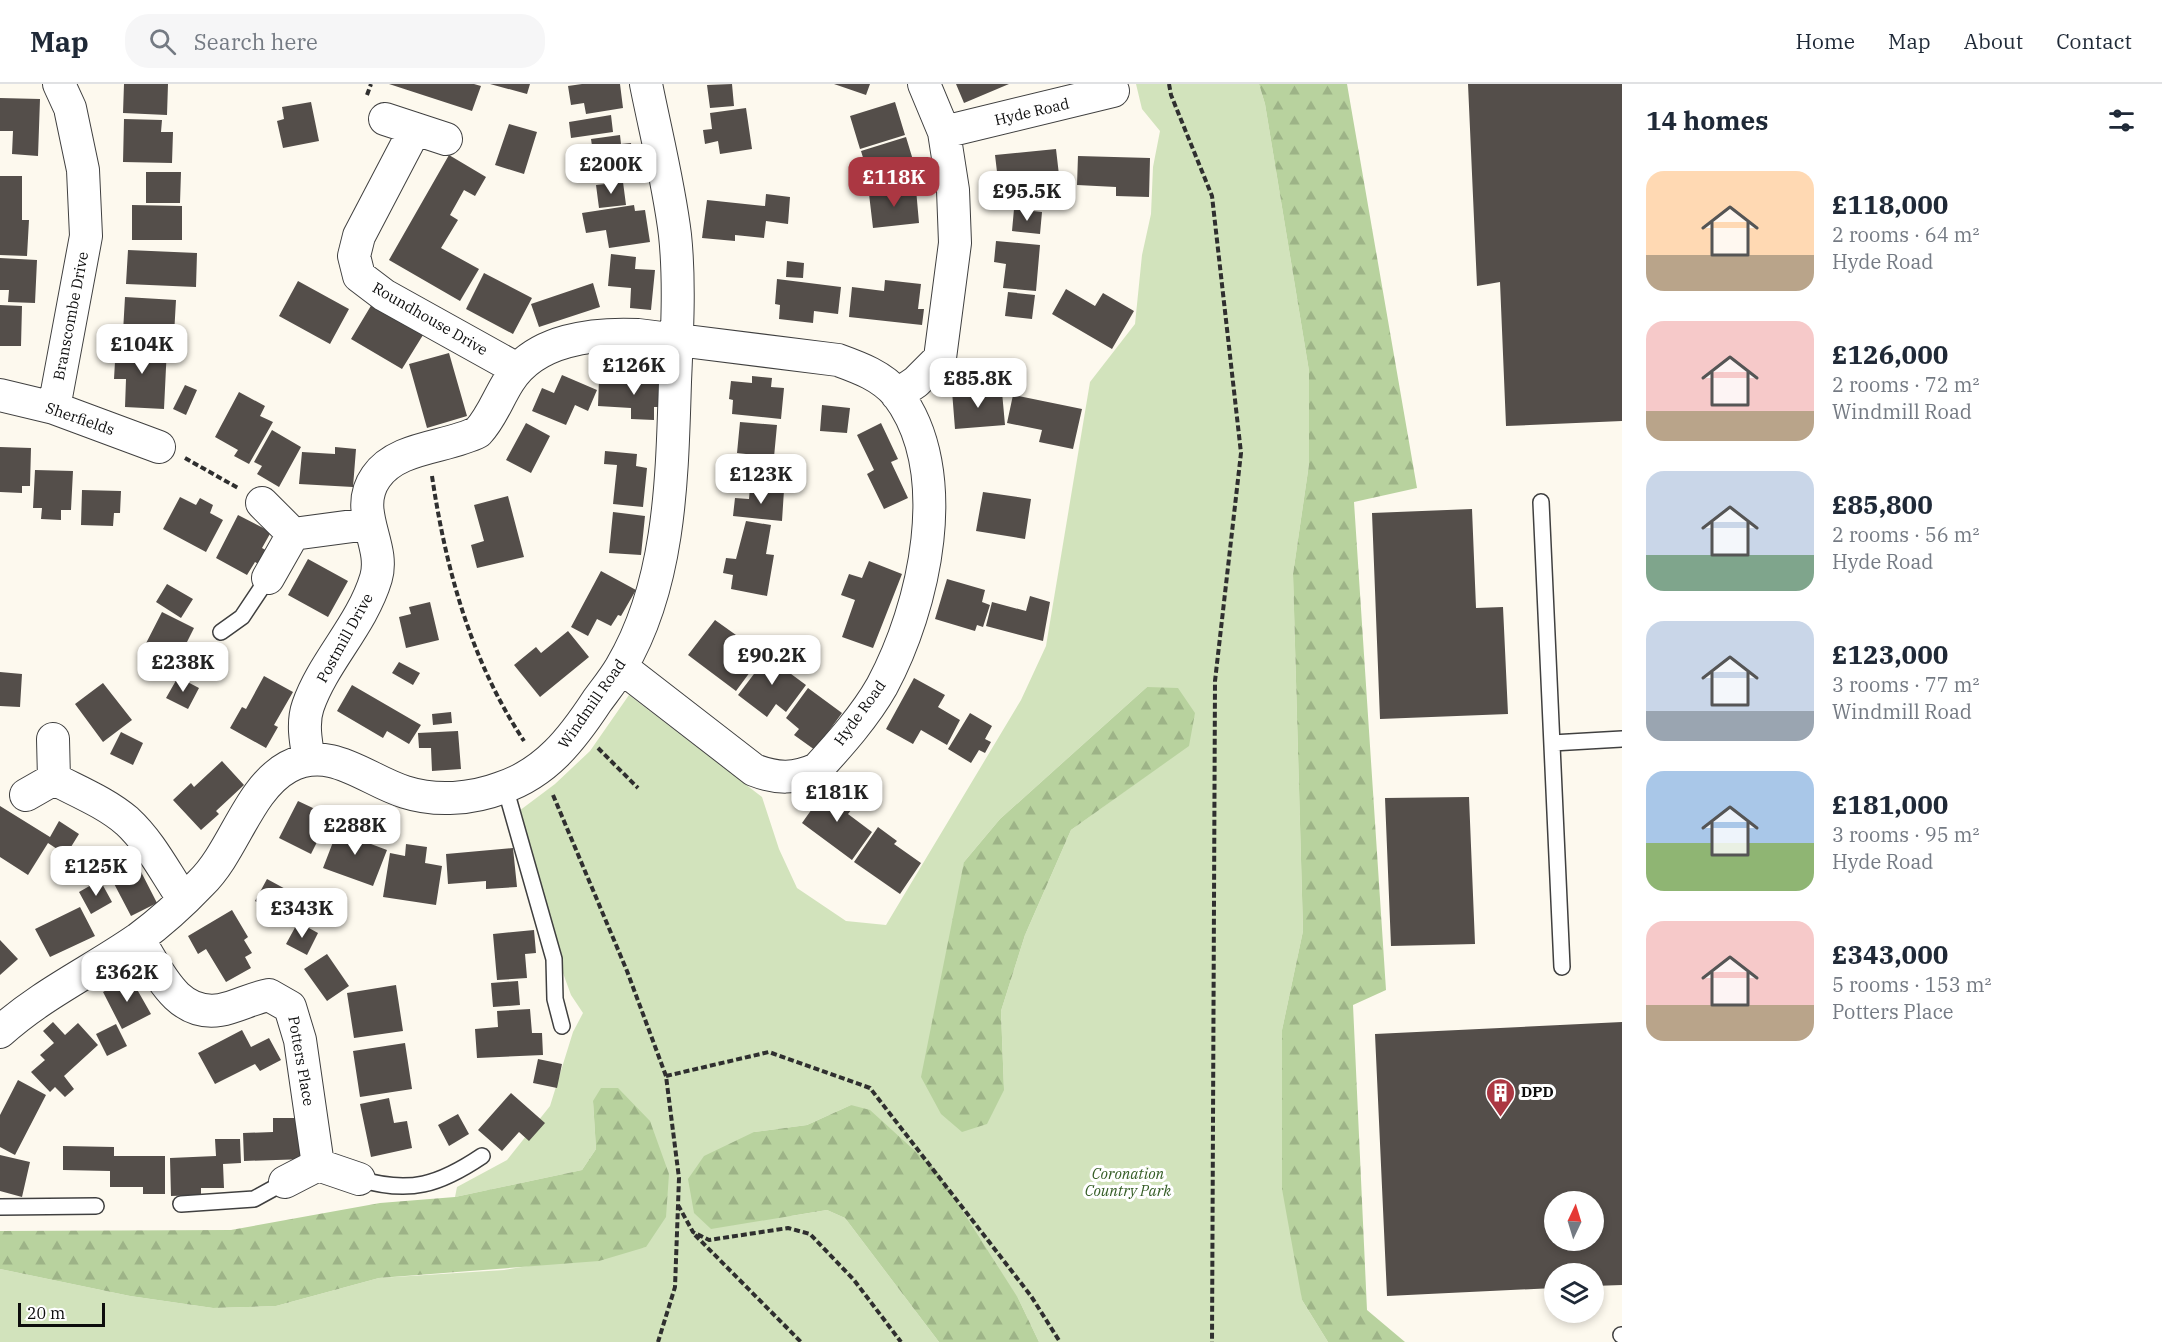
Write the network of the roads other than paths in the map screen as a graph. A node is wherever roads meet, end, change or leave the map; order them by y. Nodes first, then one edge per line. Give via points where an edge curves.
1 (59, 84) edge
2 (646, 84) edge
3 (924, 84) edge
4 (1113, 88) edge
5 (385, 119) dead end
6 (415, 129) junction
7 (944, 132) junction
8 (446, 139) dead end
9 (677, 340) junction
10 (518, 369) junction
11 (0, 395) edge
12 (897, 395) junction
13 (54, 408) junction
14 (159, 447) road end
15 (1541, 502) dead end
16 (261, 503) road end
17 (368, 524) junction
18 (293, 534) junction
19 (268, 578) joint
20 (221, 632) dead end
21 (621, 667) junction
22 (53, 739) dead end
23 (1622, 739) edge
24 (1552, 742) junction
25 (309, 760) junction
26 (54, 779) junction
27 (505, 787) junction
28 (26, 795) dead end
29 (184, 900) junction
30 (138, 939) junction
31 (1562, 967) dead end
32 (562, 1026) dead end
33 (0, 1032) edge
34 (482, 1155) dead end
35 (318, 1165) junction
36 (359, 1179) joint
37 (285, 1182) joint
38 (181, 1204) dead end
39 (96, 1206) dead end
40 (0, 1207) edge

1 - 13 street, Branscombe Drive via 70,108 82,170 86,236
2 - 9 street, Windmill Road via 675,236
3 - 7 street
4 - 7 street, Hyde Road
5 - 6 street
6 - 8 street
6 - 10 street, Roundhouse Drive via 359,236 354,256 359,276 384,295
7 - 12 street via 955,231 943,345 940,358
9 - 10 street, Postmill Drive via 616,334 565,340
9 - 12 street, Hyde Road via 838,360 869,372
9 - 21 street, Windmill Road via 673,458 662,542 649,602
10 - 17 street, Postmill Drive via 478,432 394,460 375,477 366,501
11 - 13 street, Sherfields
12 - 21 street, Hyde Road via 920,441 925,461 927,535 920,587 900,646 880,688 817,769 786,777 754,770
13 - 14 street, Sherfields
15 - 24 lane
16 - 18 street
17 - 18 street
17 - 25 street, Postmill Drive via 378,570 370,595 307,707 305,739
18 - 19 street
19 - 20 lane via 242,617
21 - 27 street, Windmill Road via 579,729 542,768
22 - 26 street
23 - 24 lane
24 - 31 lane
25 - 27 street, Windmill Road via 343,763 402,792 422,796 470,797
25 - 29 street, Windmill Road via 290,766 266,784 221,860
26 - 28 street
26 - 29 street via 105,805 128,822 147,843
27 - 32 lane via 554,959 555,999
29 - 30 street, Windmill Road
30 - 33 street, Windmill Road via 47,994
30 - 35 street, Potters Place via 174,996 186,1004 219,1010 269,995 290,1007 300,1040
34 - 36 lane via 454,1175 410,1188
35 - 36 street
35 - 37 street
37 - 38 lane via 254,1199
39 - 40 lane

